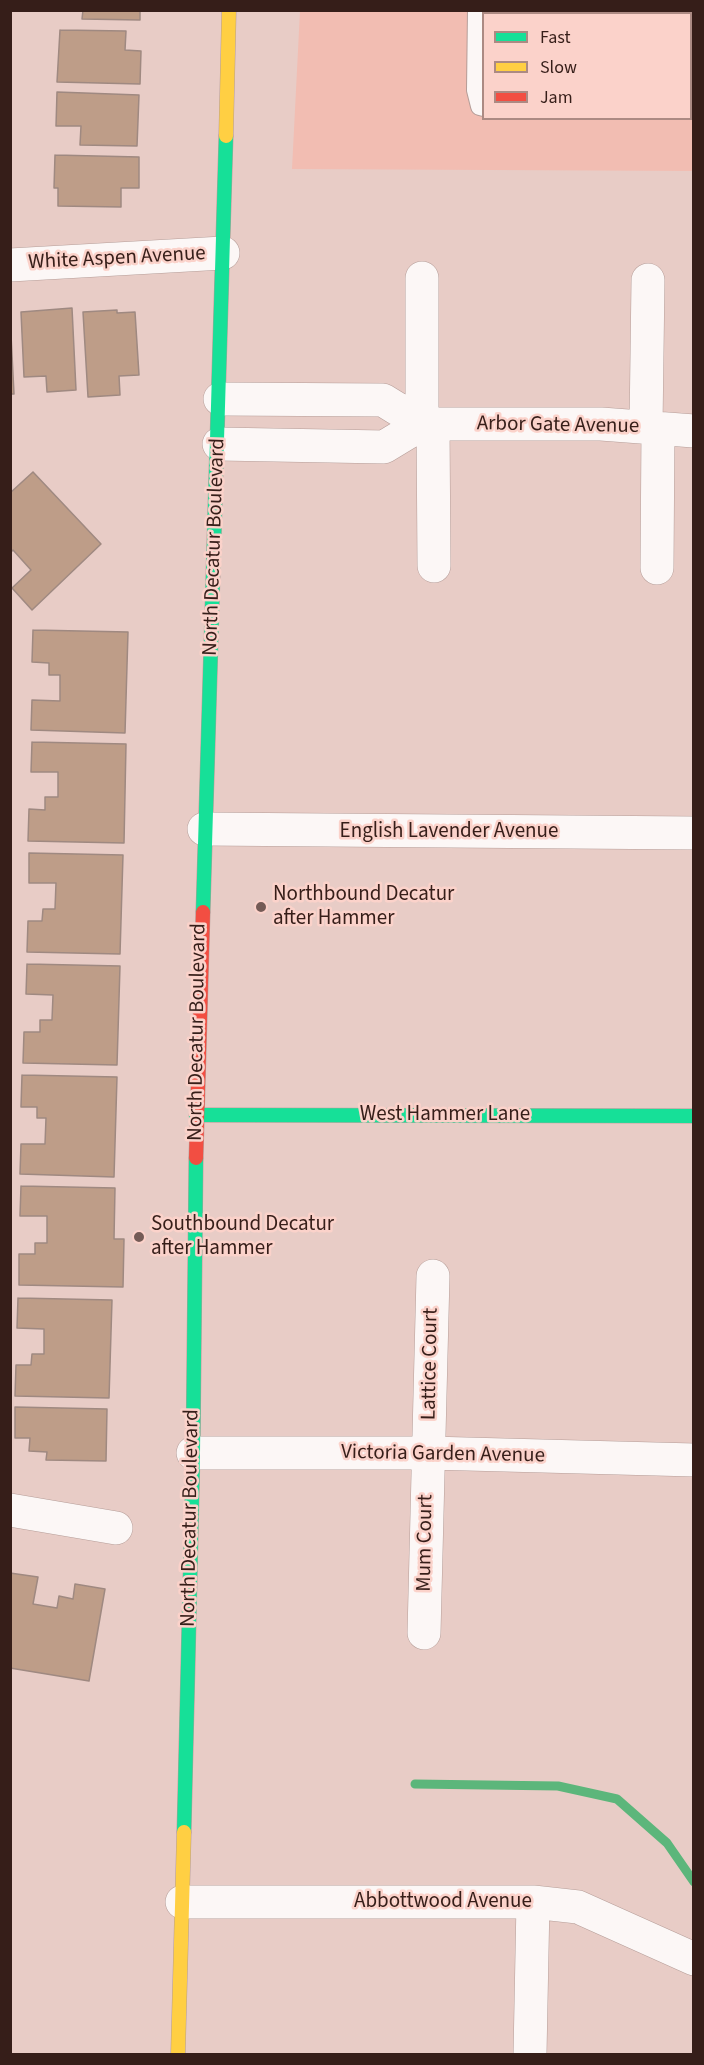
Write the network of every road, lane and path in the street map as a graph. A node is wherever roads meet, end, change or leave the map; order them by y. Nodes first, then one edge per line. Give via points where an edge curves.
1 (229, 10) edge
2 (477, 10) edge
3 (482, 107) edge
4 (223, 253) junction
5 (10, 265) edge
6 (422, 278) dead end
7 (648, 280) dead end
8 (220, 399) junction
9 (428, 424) junction
10 (652, 428) junction
11 (693, 431) edge
12 (219, 444) junction
13 (434, 566) dead end
14 (657, 568) dead end
15 (204, 829) junction
16 (693, 833) edge
17 (196, 1114) junction
18 (693, 1116) edge
19 (433, 1276) dead end
20 (193, 1453) junction
21 (429, 1453) junction
22 (693, 1460) edge
23 (10, 1510) edge
24 (116, 1528) dead end
25 (424, 1633) dead end
26 (182, 1902) junction
27 (533, 1902) junction
28 (693, 1959) edge
29 (178, 2055) edge
30 (530, 2055) edge

1 - 4 main road, North Decatur Boulevard
2 - 3 lane via 476,90
4 - 5 street, White Aspen Avenue
4 - 8 main road, North Decatur Boulevard
6 - 9 street
7 - 10 street
8 - 9 street via 383,400
8 - 12 main road, North Decatur Boulevard
9 - 10 street, Arbor Gate Avenue via 601,424
9 - 12 street via 384,447
9 - 13 street
10 - 11 street, Arbor Gate Avenue
10 - 14 street
12 - 15 main road, North Decatur Boulevard
15 - 16 street, English Lavender Avenue
15 - 17 main road, North Decatur Boulevard
17 - 18 main road, West Hammer Lane
17 - 20 main road, North Decatur Boulevard
19 - 21 street, Lattice Court
20 - 21 street, Victoria Garden Avenue
20 - 26 main road, North Decatur Boulevard
21 - 22 street, Victoria Garden Avenue
21 - 25 street, Mum Court
23 - 24 street
26 - 27 street, Abbottwood Avenue
26 - 29 main road, North Decatur Boulevard
27 - 28 street, Abbottwood Avenue via 578,1907
27 - 30 street

